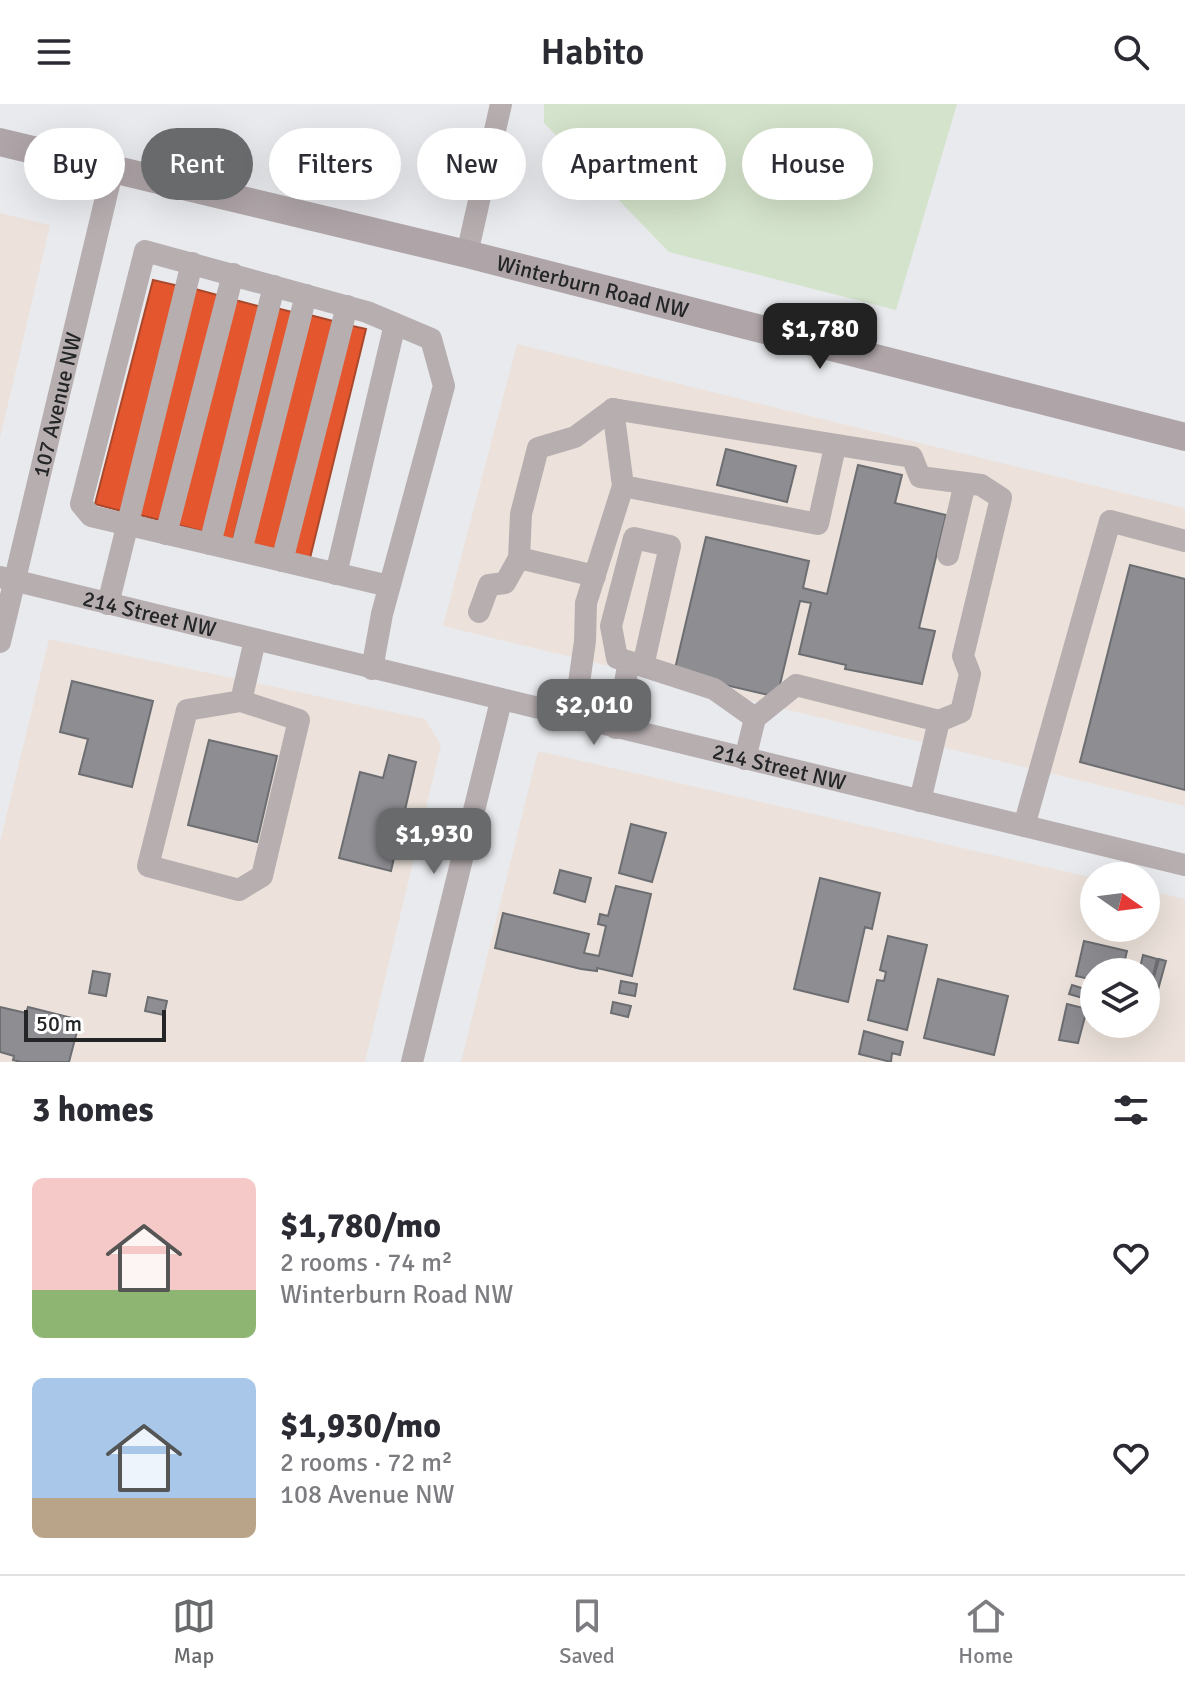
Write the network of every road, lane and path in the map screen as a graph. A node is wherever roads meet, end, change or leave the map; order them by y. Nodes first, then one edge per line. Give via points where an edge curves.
1 (501, 104) edge
2 (0, 142) edge
3 (24, 148) edge
4 (125, 171) edge
5 (105, 200) edge
6 (467, 254) junction
7 (192, 263) junction
8 (233, 274) junction
9 (274, 286) junction
10 (306, 295) junction
11 (347, 306) junction
12 (395, 324) junction
13 (613, 409) junction
14 (1185, 437) edge
15 (835, 447) junction
16 (965, 483) junction
17 (623, 486) junction
18 (126, 524) junction
19 (166, 534) junction
20 (1185, 541) edge
21 (210, 544) junction
22 (241, 551) junction
23 (948, 555) dead end
24 (519, 558) junction
25 (282, 561) junction
26 (336, 574) junction
27 (595, 576) junction
28 (7, 579) edge
29 (389, 586) junction
30 (108, 604) junction
31 (479, 612) dead end
32 (255, 640) junction
33 (0, 642) edge
34 (636, 664) junction
35 (372, 669) junction
36 (241, 701) junction
37 (501, 701) junction
38 (574, 718) junction
39 (755, 718) junction
40 (939, 721) junction
41 (616, 728) junction
42 (745, 759) junction
43 (920, 801) junction
44 (1024, 826) junction
45 (1185, 865) edge
46 (412, 1062) edge

1 - 6 street
2 - 3 main road, Winterburn Road NW
4 - 6 main road, Winterburn Road NW
5 - 28 street, 107 Avenue NW
6 - 14 main road, Winterburn Road NW
7 - 8 street
7 - 18 street
7 - 18 street via 145,251 141,266 81,504 91,516
8 - 9 street
8 - 19 street
9 - 10 street
9 - 21 street
10 - 11 street
10 - 22 street
11 - 12 street
11 - 25 street
12 - 26 street
12 - 29 street via 431,339 444,386
13 - 15 street
13 - 17 street
13 - 24 street via 575,437 538,448 521,514
15 - 16 street via 912,457 920,477
15 - 17 street via 818,524
16 - 23 street
16 - 40 street via 981,485 1001,498 963,656 970,674 961,712
17 - 27 street
18 - 19 street
18 - 30 street
19 - 21 street
20 - 44 street via 1110,521
21 - 22 street
22 - 25 street
24 - 27 street
24 - 31 street via 505,583 489,585
25 - 26 street
26 - 29 street
27 - 38 street via 586,603
28 - 30 street, 214 Street NW
28 - 33 street, 107 Avenue NW
29 - 35 street
30 - 32 street, 214 Street NW
32 - 35 street, 214 Street NW
32 - 36 street
34 - 34 street via 670,546 634,538 611,626 617,658
34 - 39 street via 714,689
34 - 41 street
35 - 37 street, 214 Street NW
36 - 36 street via 299,720 262,876 239,890 148,866 187,710
37 - 38 street, 214 Street NW
37 - 46 street
38 - 41 street, 214 Street NW
39 - 40 street via 796,685
39 - 42 street
40 - 43 street
41 - 42 street, 214 Street NW
42 - 43 street, 214 Street NW
43 - 44 street, 214 Street NW
44 - 45 street, 214 Street NW

